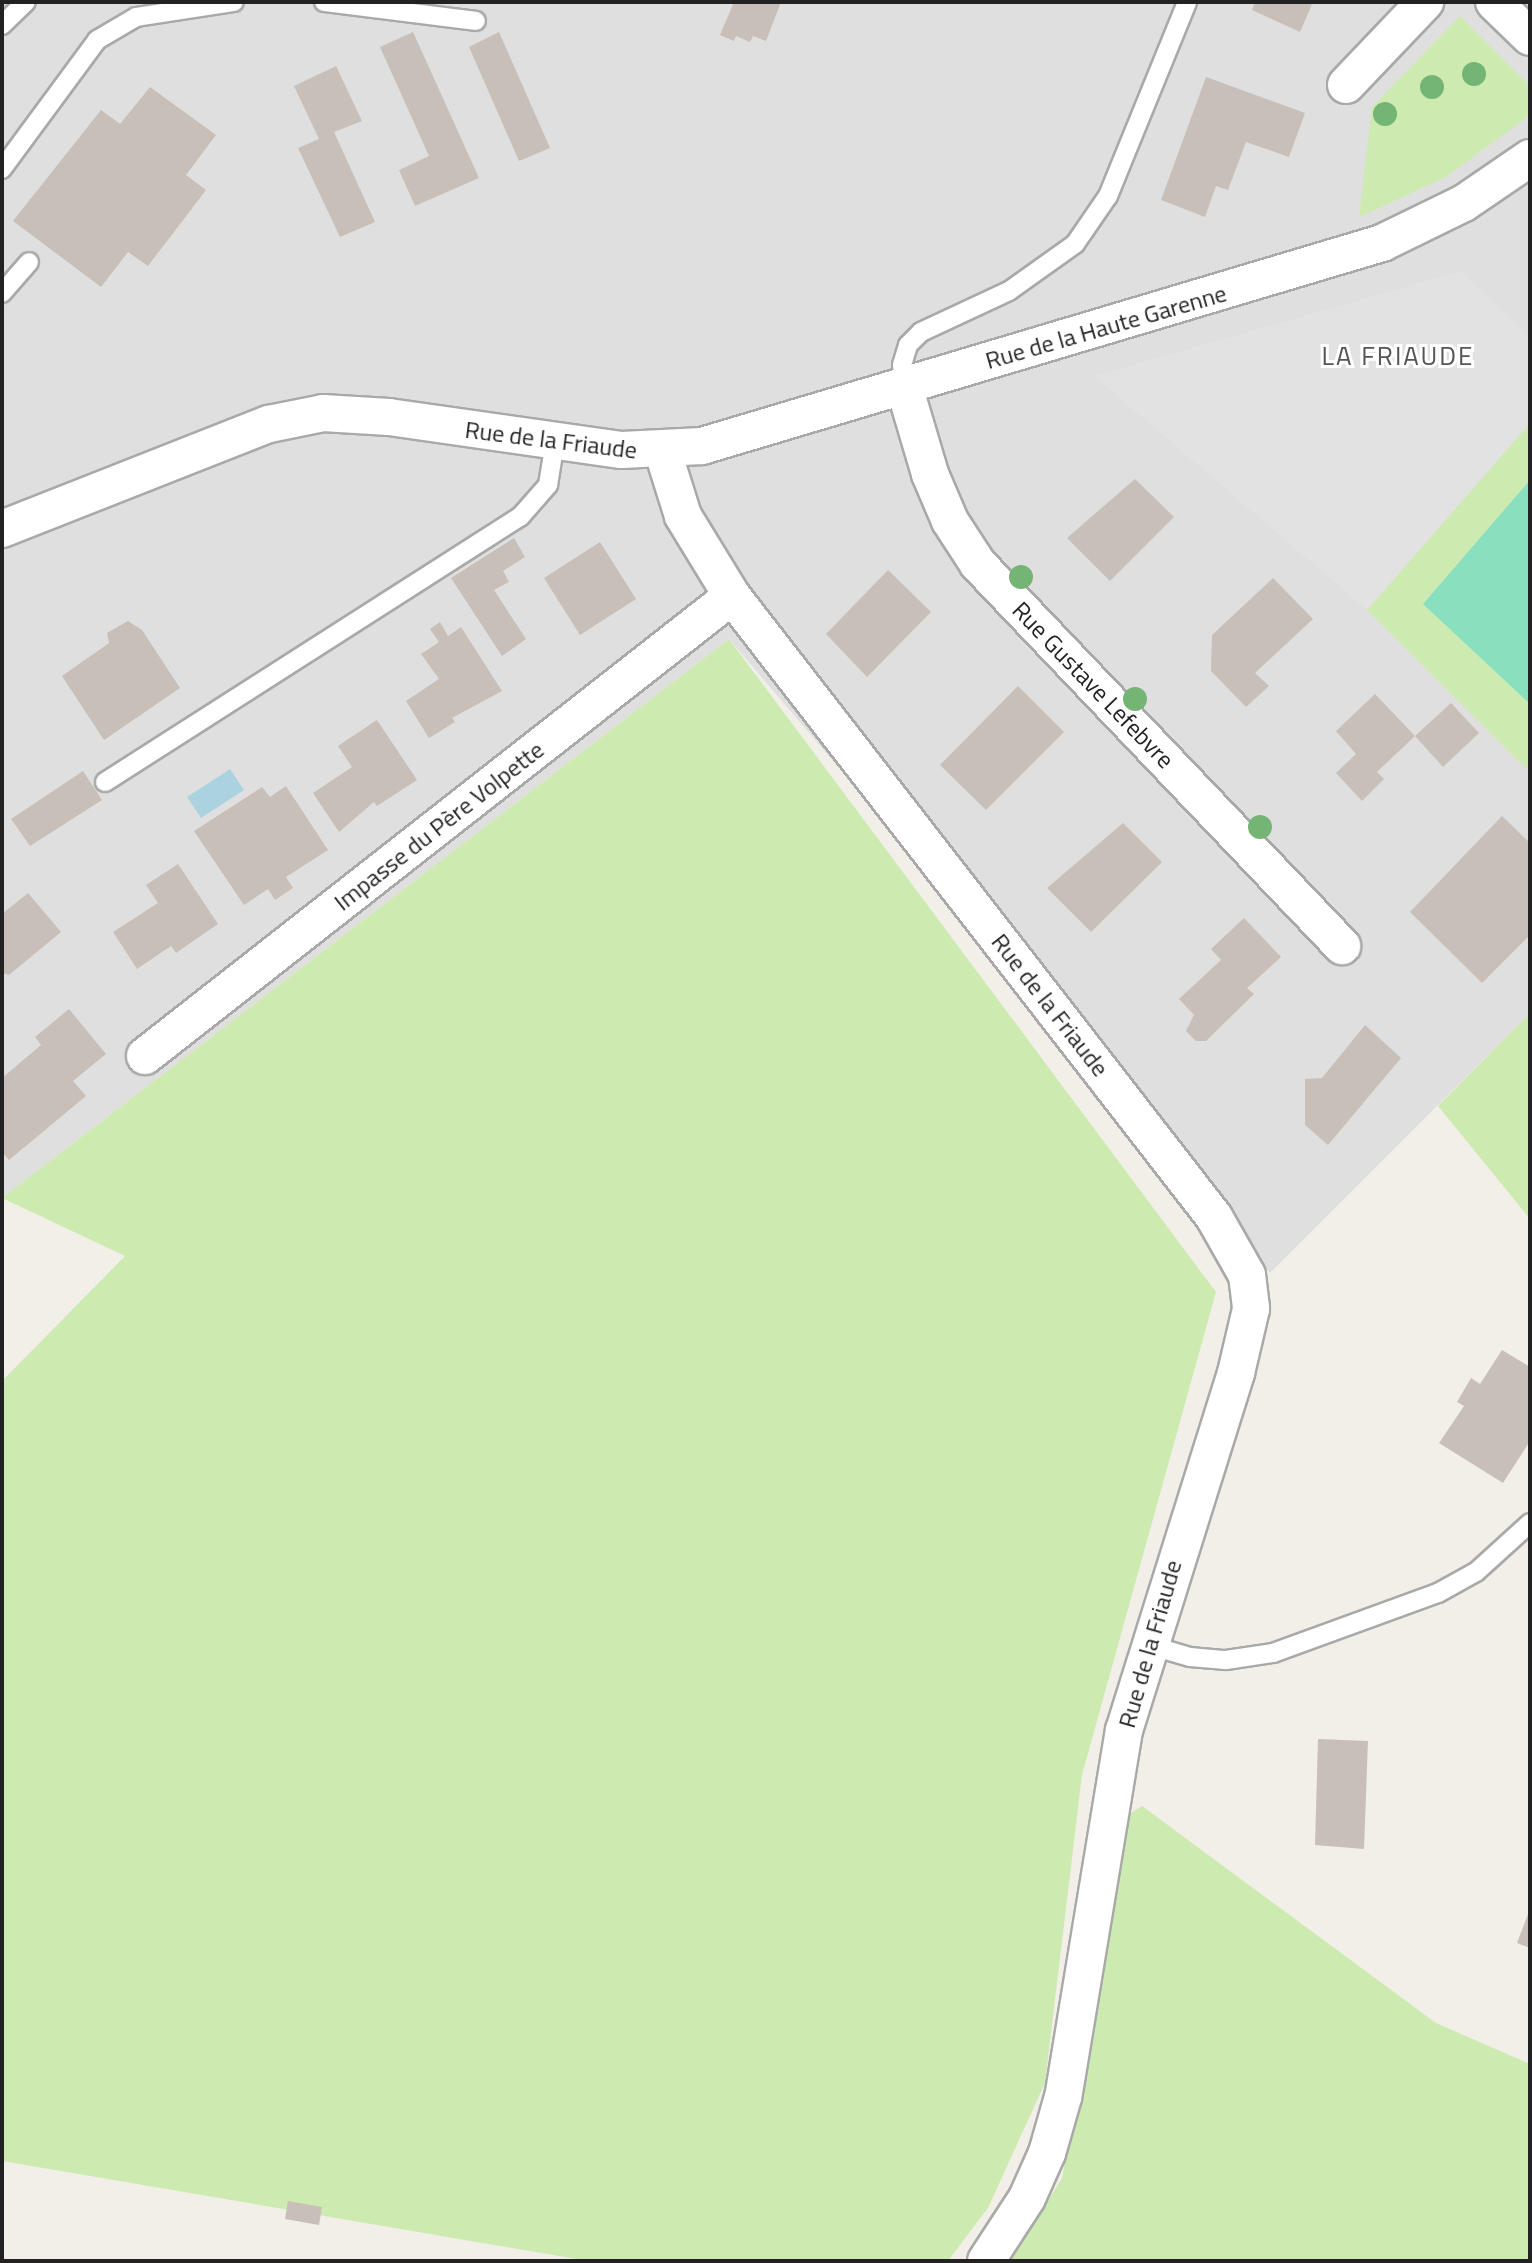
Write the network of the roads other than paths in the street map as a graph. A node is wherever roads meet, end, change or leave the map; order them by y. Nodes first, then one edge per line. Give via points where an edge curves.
1 (26, 2) edge
2 (234, 2) edge
3 (324, 2) edge
4 (1187, 2) edge
5 (1425, 2) edge
6 (1494, 2) edge
7 (476, 21) dead end
8 (2, 25) edge
9 (1530, 37) edge
10 (1346, 85) dead end
11 (1530, 158) edge
12 (2, 169) edge
13 (29, 262) dead end
14 (2, 293) edge
15 (904, 386) junction
16 (555, 442) junction
17 (663, 452) junction
18 (2, 529) edge
19 (732, 596) junction
20 (105, 782) dead end
21 (1342, 946) dead end
22 (145, 1056) dead end
23 (1530, 1523) edge
24 (1149, 1645) junction
25 (986, 2261) edge

1 - 8 lane
2 - 12 lane via 136,17 97,40
3 - 7 lane
4 - 15 lane via 1108,196 1075,244 1009,291 921,332 908,345 902,365
5 - 10 street
6 - 9 street
11 - 15 street, Rue de la Haute Garenne via 1464,203 1392,240
13 - 14 lane
15 - 17 street, Rue de la Haute Garenne via 702,446
15 - 21 street, Rue Gustave Lefebvre via 930,474 950,521 978,564
16 - 17 street, Rue de la Friaude
16 - 18 street, Rue de la Friaude via 389,417 323,413 269,424
16 - 20 lane via 548,485 520,517
17 - 19 street, Rue de la Friaude via 683,516
19 - 22 street, Impasse du Père Volpette
19 - 24 street, Rue de la Friaude via 1214,1217 1247,1275 1251,1309 1239,1360
23 - 24 lane via 1476,1572 1438,1593 1273,1653 1214,1659
24 - 25 street, Rue de la Friaude via 1111,1789 1063,2097 1027,2198

